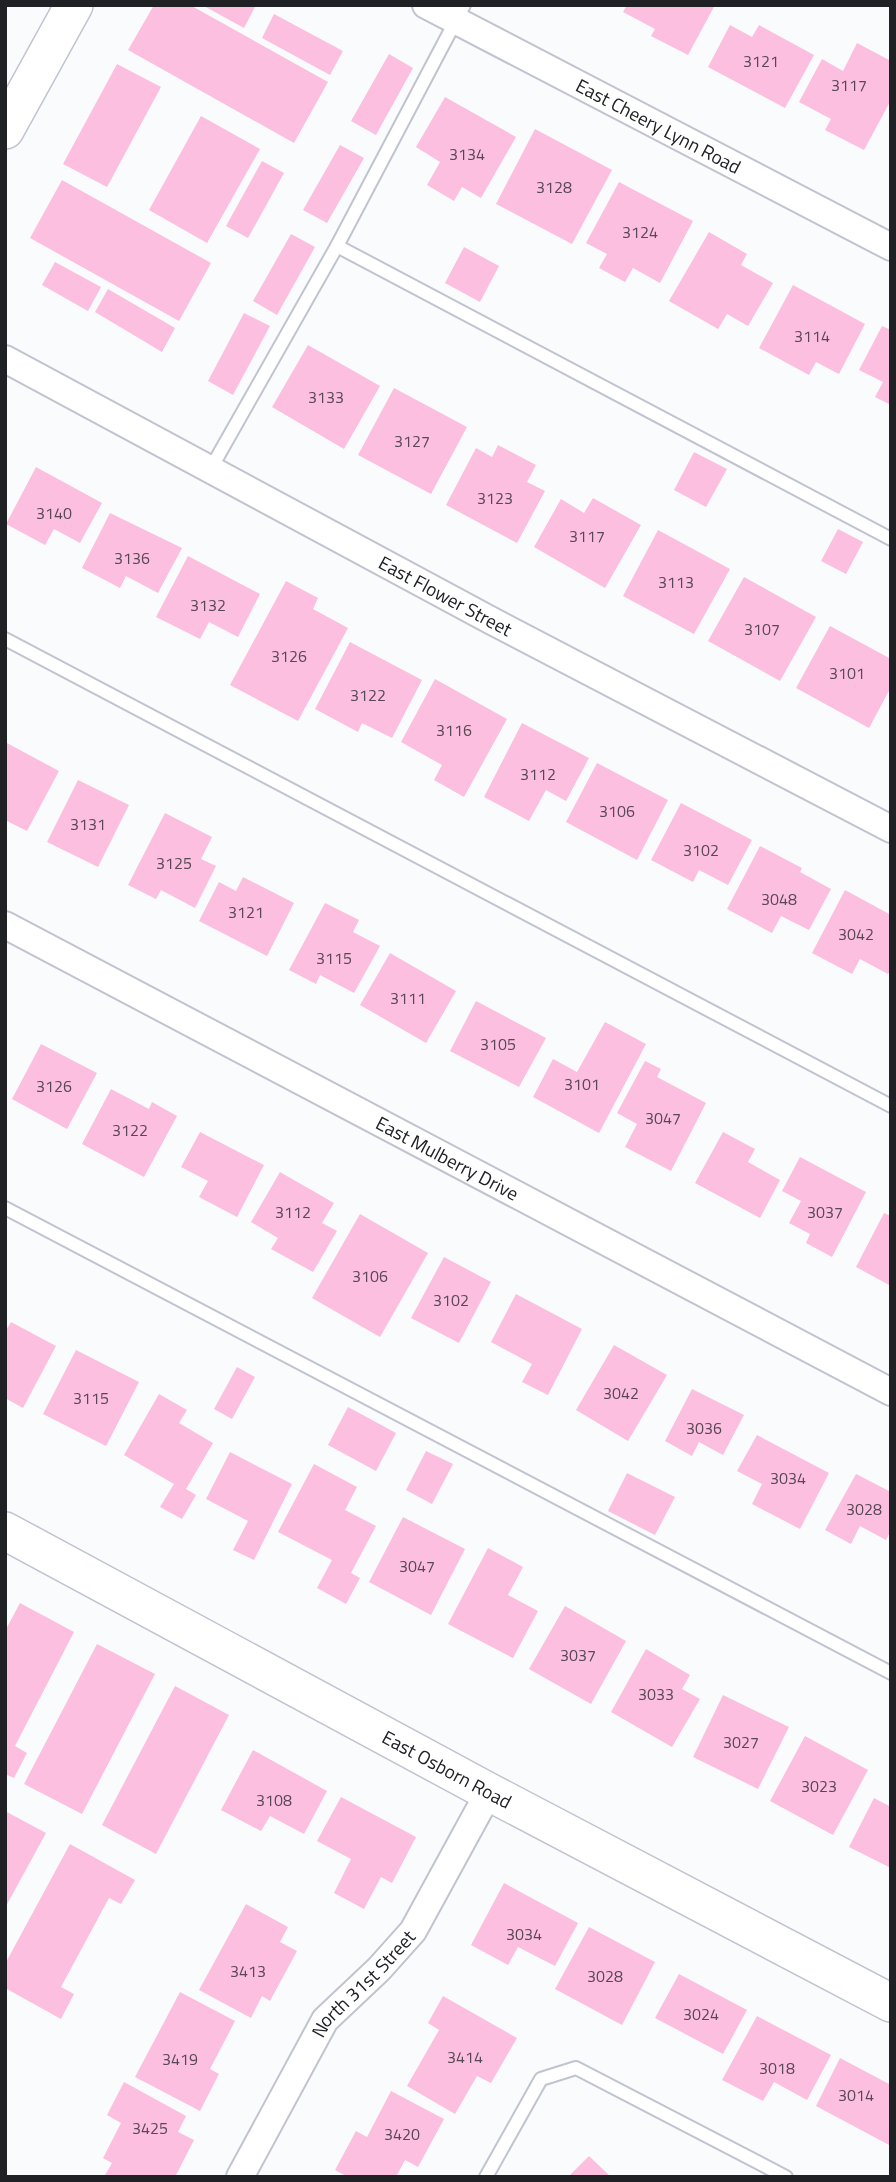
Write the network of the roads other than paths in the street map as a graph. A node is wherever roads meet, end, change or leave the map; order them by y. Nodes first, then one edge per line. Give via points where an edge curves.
1 (74, 5) edge
2 (426, 5) edge
3 (460, 13) edge
4 (5, 131) edge
5 (337, 246) junction
6 (891, 247) edge
7 (5, 359) edge
8 (210, 470) junction
9 (891, 539) edge
10 (5, 639) edge
11 (891, 829) edge
12 (5, 925) edge
13 (891, 1106) edge
14 (5, 1208) edge
15 (891, 1392) edge
16 (5, 1531) edge
17 (891, 1674) edge
18 (489, 1792) junction
19 (891, 2003) edge
20 (240, 2177) edge
21 (486, 2177) edge
22 (786, 2177) edge

1 - 4 main road
2 - 3 street, East Cheery Lynn Road
3 - 5 lane
3 - 6 street, East Cheery Lynn Road
5 - 8 lane
5 - 9 lane
7 - 8 street, East Flower Street
8 - 11 street, East Flower Street
10 - 13 lane
12 - 15 street, East Mulberry Drive
14 - 17 lane
16 - 18 main road, East Osborn Road
18 - 19 main road, East Osborn Road
18 - 20 street, North 31st Street via 413,1931 325,2020
21 - 22 lane via 541,2078 576,2068

